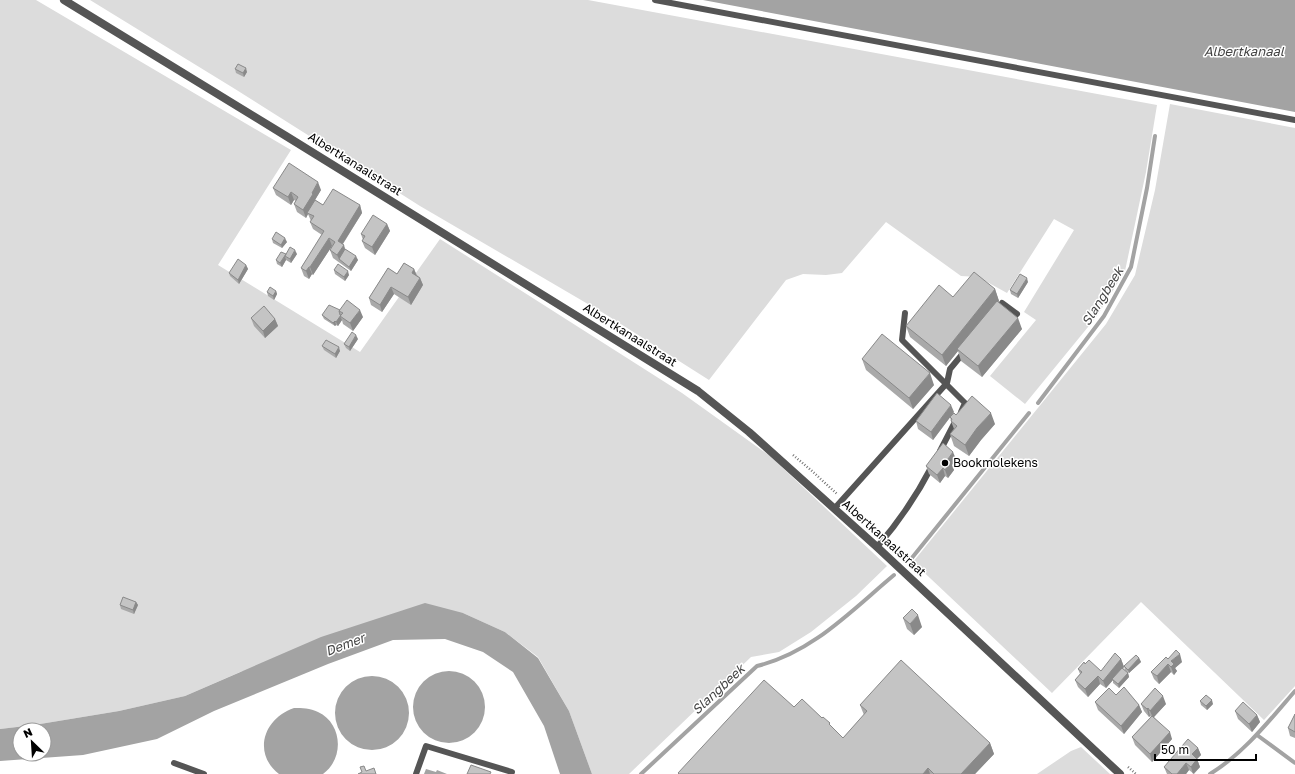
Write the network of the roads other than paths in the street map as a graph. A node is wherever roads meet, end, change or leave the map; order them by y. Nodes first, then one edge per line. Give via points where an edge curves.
1 (64, 0) edge
2 (655, 0) edge
3 (1295, 120) edge
4 (905, 313) dead end
5 (1017, 314) dead end
6 (993, 315) edge
7 (969, 345) edge
8 (946, 383) junction
9 (938, 454) edge
10 (935, 460) edge
11 (834, 508) junction
12 (877, 547) junction
13 (174, 762) dead end
14 (204, 774) edge
15 (416, 774) edge
16 (511, 774) edge
17 (1120, 774) edge

1 - 11 street, Albertkanaalstraat via 698,391 750,432
2 - 3 lane
4 - 8 lane via 902,340
5 - 6 lane via 1002,303
7 - 8 lane via 950,369
8 - 9 lane via 965,403
8 - 11 lane
10 - 12 lane via 921,487
11 - 12 street, Albertkanaalstraat
12 - 17 street, Albertkanaalstraat
13 - 14 lane
15 - 16 lane via 426,746 512,772

